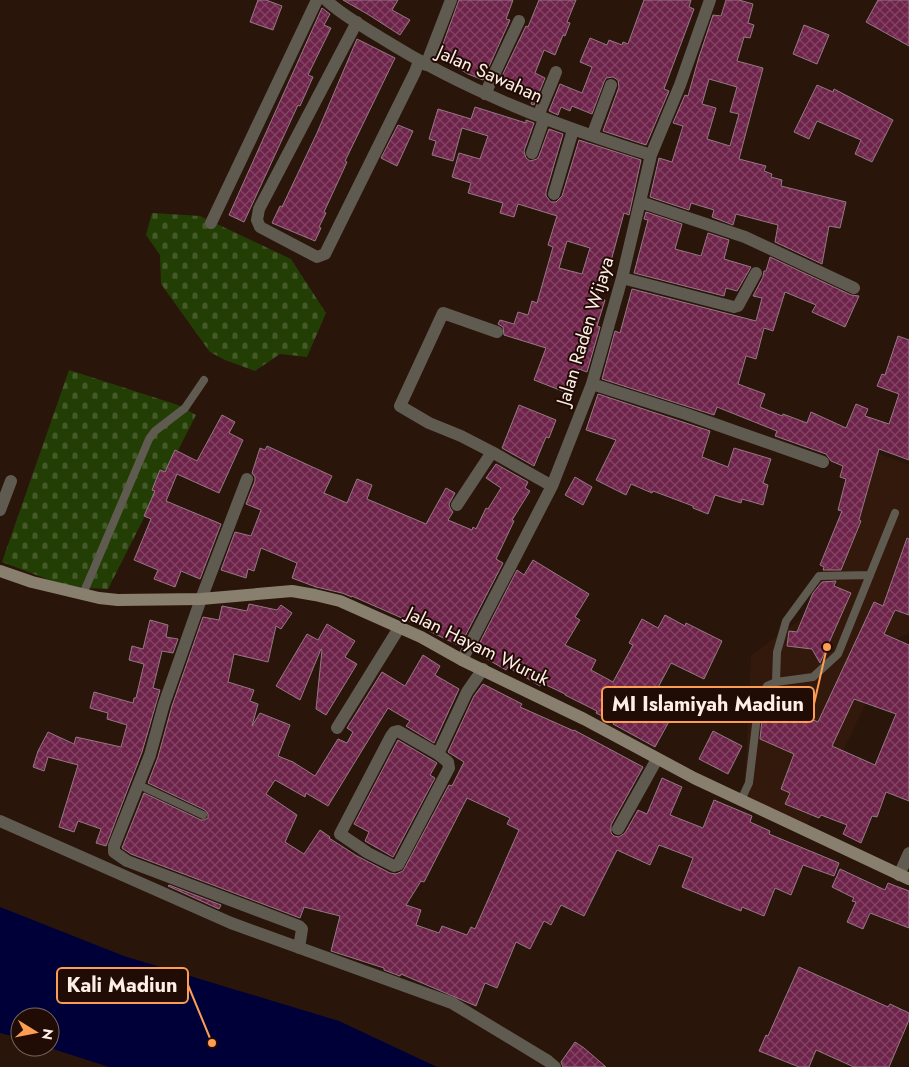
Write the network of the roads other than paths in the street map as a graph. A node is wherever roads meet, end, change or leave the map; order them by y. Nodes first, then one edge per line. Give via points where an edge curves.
1 (316, 0) edge
2 (326, 0) edge
3 (451, 0) edge
4 (710, 0) edge
5 (519, 21) dead end
6 (356, 22) junction
7 (422, 63) junction
8 (556, 72) dead end
9 (611, 85) dead end
10 (485, 94) junction
11 (541, 117) junction
12 (573, 130) junction
13 (592, 136) junction
14 (532, 153) dead end
15 (651, 155) junction
16 (554, 194) dead end
17 (640, 202) junction
18 (211, 222) dead end
19 (756, 273) dead end
20 (622, 278) junction
21 (854, 288) dead end
22 (497, 332) dead end
23 (204, 380) dead end
24 (592, 384) junction
25 (492, 452) junction
26 (823, 462) dead end
27 (247, 479) dead end
28 (11, 481) dead end
29 (552, 486) junction
30 (457, 505) dead end
31 (0, 510) edge
32 (895, 512) dead end
33 (0, 571) edge
34 (870, 575) junction
35 (84, 594) junction
36 (201, 599) junction
37 (399, 628) junction
38 (462, 660) junction
39 (484, 670) junction
40 (776, 682) junction
41 (337, 728) dead end
42 (438, 754) junction
43 (657, 759) junction
44 (138, 785) junction
45 (741, 800) junction
46 (203, 815) dead end
47 (0, 821) edge
48 (618, 829) dead end
49 (909, 853) edge
50 (904, 877) edge
51 (299, 948) junction
52 (555, 1067) edge

1 - 18 street
2 - 6 street, Jalan Sawahan
3 - 7 street
4 - 15 street, Jalan Raden Wijaya
5 - 10 street
6 - 7 street, Jalan Sawahan
6 - 7 street via 259,209 257,220 260,227 317,257 325,254
7 - 10 street, Jalan Sawahan
8 - 11 street
9 - 13 street
10 - 11 street, Jalan Sawahan
11 - 12 street, Jalan Sawahan
11 - 14 street
12 - 13 street, Jalan Sawahan
12 - 16 street
13 - 15 street, Jalan Sawahan
15 - 17 street, Jalan Raden Wijaya
17 - 20 street, Jalan Raden Wijaya
17 - 21 street via 745,237
19 - 20 street via 738,306 734,307
20 - 24 street, Jalan Raden Wijaya
22 - 25 street via 443,313 400,406 429,424
23 - 35 lane via 185,408 149,439
24 - 26 street
24 - 29 street, Jalan Raden Wijaya
25 - 29 street
25 - 30 street
27 - 36 street
28 - 31 street
29 - 38 street, Jalan Raden Wijaya
32 - 34 lane
33 - 35 main road, Jalan Hayam Wuruk
34 - 40 lane via 838,654 813,677
34 - 40 lane via 819,576 786,621 777,652
35 - 36 main road, Jalan Hayam Wuruk via 118,600
36 - 37 main road, Jalan Hayam Wuruk via 299,592 340,602
36 - 44 street
37 - 38 main road, Jalan Hayam Wuruk
37 - 41 street
38 - 39 main road, Jalan Hayam Wuruk
39 - 42 street via 467,692
39 - 43 main road, Jalan Hayam Wuruk
40 - 45 lane via 767,686 759,700 749,784
42 - 42 street via 448,762 449,768 398,865 391,865 368,853 340,834 392,733 398,732
43 - 45 main road, Jalan Hayam Wuruk
43 - 48 street
44 - 46 lane
44 - 51 street via 114,846 116,853 127,861 299,926 302,929
45 - 50 main road, Jalan Hayam Wuruk
47 - 51 street via 231,924
49 - 50 street
51 - 52 street via 452,1004

